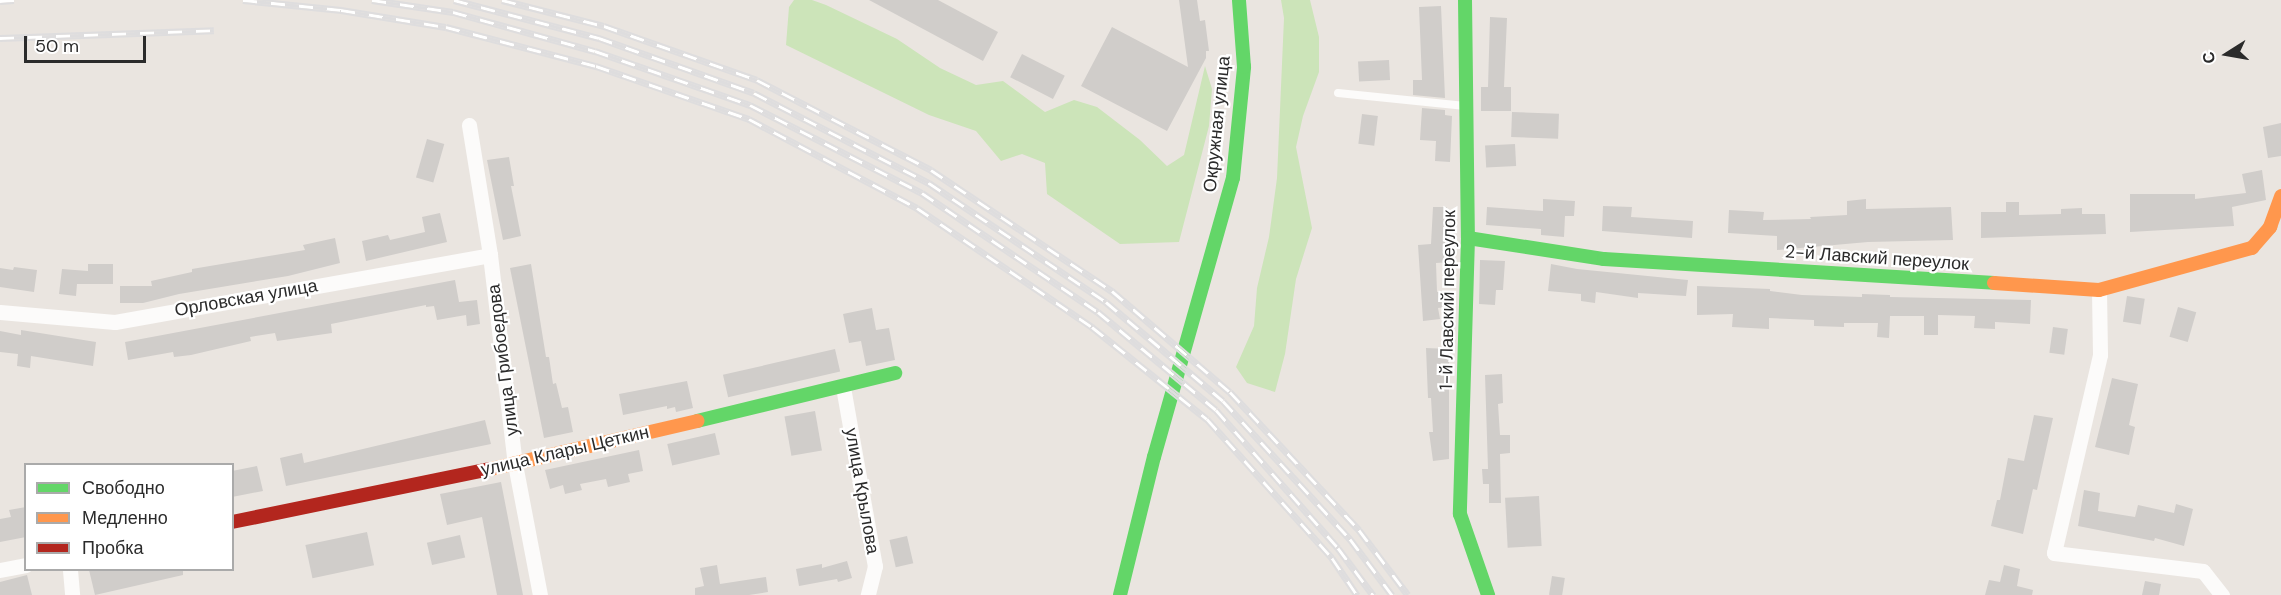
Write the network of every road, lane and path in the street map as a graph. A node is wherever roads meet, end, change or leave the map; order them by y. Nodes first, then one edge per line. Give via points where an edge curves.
1 (1239, 0) edge
2 (1465, 0) edge
3 (1338, 93) dead end
4 (1466, 106) junction
5 (470, 125) dead end
6 (2281, 196) edge
7 (1468, 238) junction
8 (490, 255) junction
9 (2099, 290) junction
10 (0, 312) edge
11 (895, 373) dead end
12 (843, 387) junction
13 (515, 464) junction
14 (234, 522) edge
15 (24, 565) edge
16 (0, 570) edge
17 (70, 571) edge
18 (72, 595) edge
19 (540, 595) edge
20 (868, 595) edge
21 (1120, 595) edge
22 (1488, 595) edge
23 (2222, 595) edge

1 - 21 main road, Окружная улица via 1244,67 1233,178 1154,457
2 - 4 main road, 1-й Лавский переулок
3 - 4 lane
4 - 7 main road, 1-й Лавский переулок
5 - 8 street, улица Грибоедова
6 - 9 main road, 2-й Лавский переулок via 2271,227 2252,248
7 - 9 main road, 2-й Лавский переулок via 1604,259
7 - 22 main road, 1-й Лавский переулок via 1460,514
8 - 10 street, Орловская улица via 115,322
8 - 13 street, улица Грибоедова
9 - 23 street via 2100,355 2054,553 2203,571
11 - 12 main road, улица Клары Цеткин
12 - 13 main road, улица Клары Цеткин
12 - 20 street, улица Крылова via 875,567
13 - 14 main road, улица Клары Цеткин
13 - 19 street, улица Грибоедова
15 - 16 street
17 - 18 street

